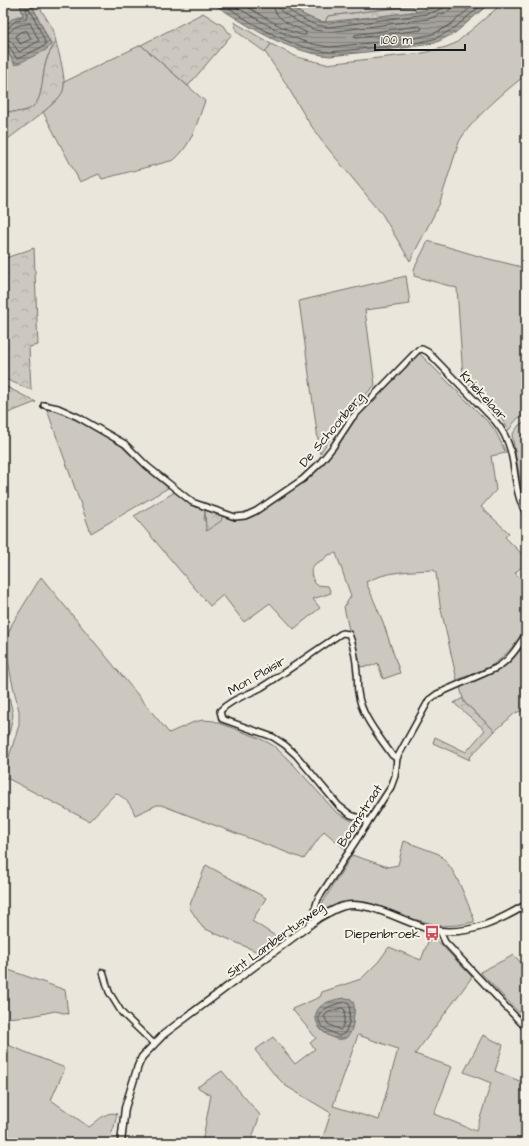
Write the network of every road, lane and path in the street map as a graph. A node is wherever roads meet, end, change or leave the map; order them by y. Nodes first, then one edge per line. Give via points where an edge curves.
1 (422, 349) joint
2 (44, 405) dead end
3 (526, 513) edge
4 (526, 634) edge
5 (397, 758) junction
6 (368, 821) junction
7 (526, 905) edge
8 (319, 918) junction
9 (440, 931) junction
10 (103, 972) dead end
11 (526, 1028) edge
12 (154, 1044) junction
13 (121, 1143) edge

1 - 2 street, De Schoonberg via 418,350 352,418 319,464 303,479 245,516 235,517 192,502 147,466 125,444 78,417
1 - 3 street, Kriekelaar via 428,352 502,430 510,448 521,504
4 - 5 street, Boomstraat via 505,663 429,700
5 - 6 street, Boomstraat via 391,787
5 - 6 street, Mon Plaisir via 392,755 367,718 360,703 349,634 342,633 262,687 227,704 220,711 222,719 272,737 285,745 339,806 351,815
6 - 8 street, Boomstraat via 318,899 315,908
7 - 9 street, Sint Lambertusweg via 492,924
8 - 9 street, Sint Lambertusweg via 334,909 352,905 368,907
8 - 12 street, Sint Lambertusweg
9 - 11 street via 445,942
10 - 12 street via 109,992 122,1013
12 - 13 street, Sint Lambertusweg via 142,1057 138,1066 125,1108

